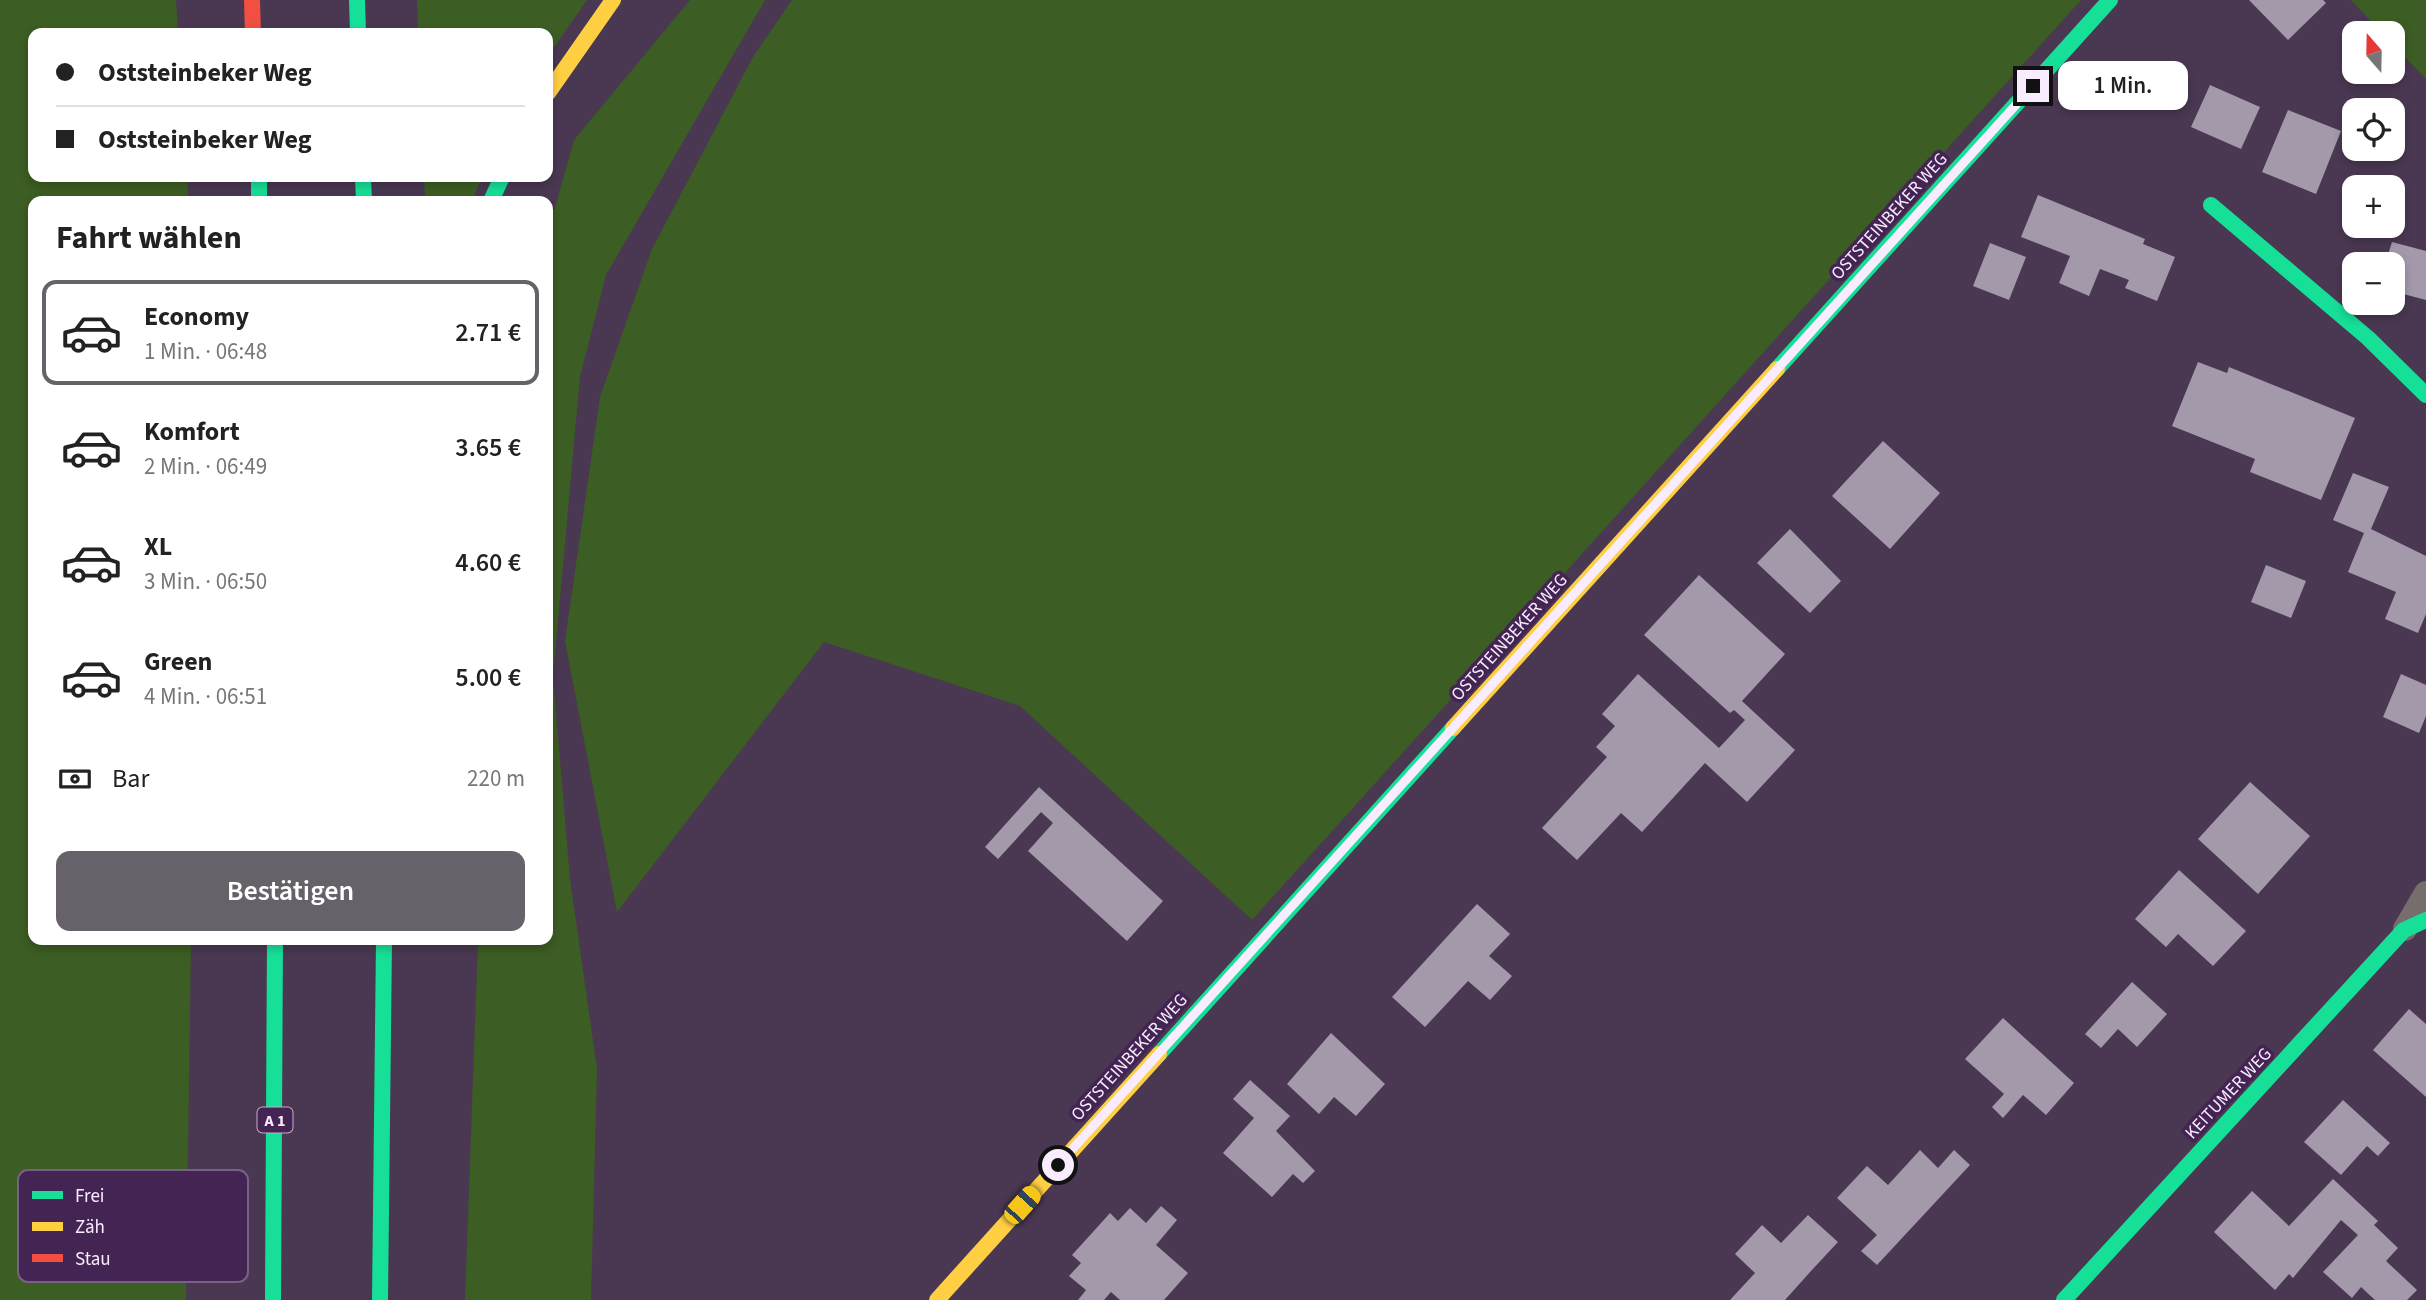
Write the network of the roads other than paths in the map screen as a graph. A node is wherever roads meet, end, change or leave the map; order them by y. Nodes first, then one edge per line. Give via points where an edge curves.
1 (252, 0) edge
2 (357, 0) edge
3 (613, 0) edge
4 (2110, 0) edge
5 (253, 28) edge
6 (358, 28) edge
7 (553, 86) edge
8 (2211, 205) dead end
9 (2426, 394) edge
10 (2426, 893) edge
11 (2415, 925) edge
12 (275, 945) edge
13 (384, 945) edge
14 (273, 1300) edge
15 (380, 1300) edge
16 (937, 1300) edge
17 (2064, 1300) edge

1 - 5 main road
2 - 6 main road
3 - 7 main road
4 - 16 main road, OSTSTEINBEKER WEG
8 - 9 main road via 2368,338
10 - 11 lane
11 - 17 main road, KEITUMER WEG
12 - 14 main road, A 1
13 - 15 main road

